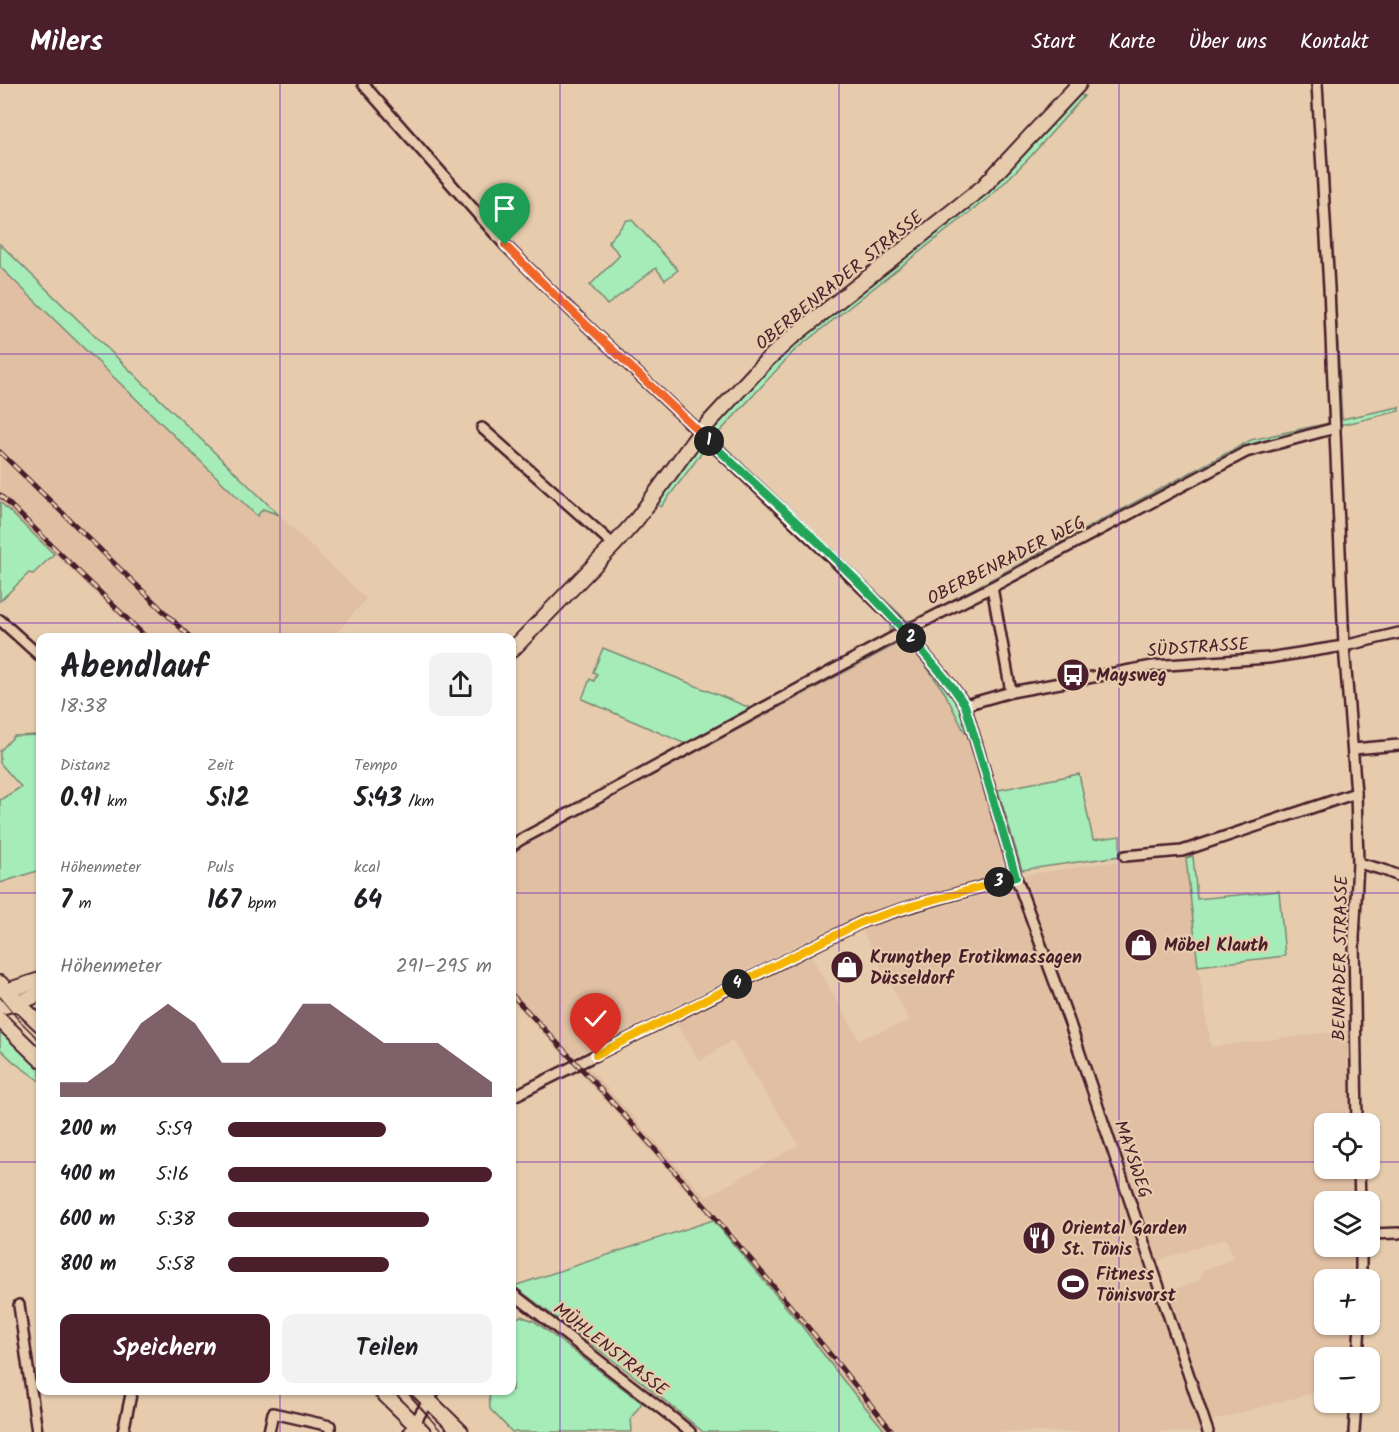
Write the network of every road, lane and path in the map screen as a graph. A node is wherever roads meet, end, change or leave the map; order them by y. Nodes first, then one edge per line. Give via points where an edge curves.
1 (363, 84) edge
2 (1079, 84) edge
3 (1317, 84) edge
4 (482, 428) dead end
5 (1335, 428) junction
6 (700, 432) junction
7 (614, 545) junction
8 (992, 589) junction
9 (0, 620) edge
10 (1399, 633) edge
11 (908, 634) junction
12 (516, 646) edge
13 (1344, 646) junction
14 (36, 652) edge
15 (1011, 692) junction
16 (965, 705) junction
17 (1399, 745) edge
18 (1353, 749) junction
19 (1356, 793) junction
20 (516, 843) edge
21 (1125, 856) dead end
22 (1358, 863) junction
23 (1399, 876) edge
24 (1016, 877) junction
25 (36, 981) edge
26 (2, 989) edge
27 (36, 996) edge
28 (18, 1003) junction
29 (0, 1007) edge
30 (0, 1020) edge
31 (36, 1020) edge
32 (36, 1055) edge
33 (516, 1095) edge
34 (1357, 1113) edge
35 (1399, 1233) edge
36 (1380, 1234) edge
37 (516, 1297) edge
38 (19, 1305) dead end
39 (131, 1395) edge
40 (384, 1395) edge
41 (432, 1396) edge
42 (1355, 1413) edge
43 (415, 1429) edge
44 (37, 1432) edge
45 (123, 1432) edge
46 (269, 1432) edge
47 (330, 1432) edge
48 (461, 1432) edge
49 (690, 1432) edge
50 (1208, 1432) edge
51 (1354, 1432) edge

1 - 6 street, MAYSWEG via 505,245
2 - 6 street, OBERBENRADER STRASSE via 983,187 791,338
3 - 5 street, BENRADER STRASSE
4 - 7 street
5 - 8 street, OBERBENRADER WEG via 1246,452
5 - 13 street, BENRADER STRASSE
6 - 7 street, OBERBENRADER STRASSE
6 - 11 street, MAYSWEG
7 - 12 street, OBERBENRADER STRASSE
8 - 11 street, OBERBENRADER WEG
8 - 15 street
9 - 14 street
10 - 13 street, SÜDSTRASSE
11 - 16 street, MAYSWEG
11 - 20 street, OBERBENRADER WEG
13 - 15 street, SÜDSTRASSE via 1268,658 1153,666
13 - 18 street, BENRADER STRASSE
15 - 16 street, SÜDSTRASSE
16 - 24 street, MAYSWEG
17 - 18 street
18 - 19 street, BENRADER STRASSE
19 - 21 street via 1182,850
19 - 22 street, BENRADER STRASSE
22 - 23 street
22 - 34 street, BENRADER STRASSE via 1354,938
24 - 33 street via 864,921
24 - 50 street, MAYSWEG
25 - 26 street
26 - 28 street
27 - 28 street
28 - 29 street
28 - 31 street
30 - 32 street
35 - 36 street
37 - 49 street, MÜHLENSTRASSE
38 - 44 street
39 - 45 street
40 - 43 street
41 - 43 street
41 - 48 street
42 - 51 street
46 - 47 street via 273,1413 330,1426

